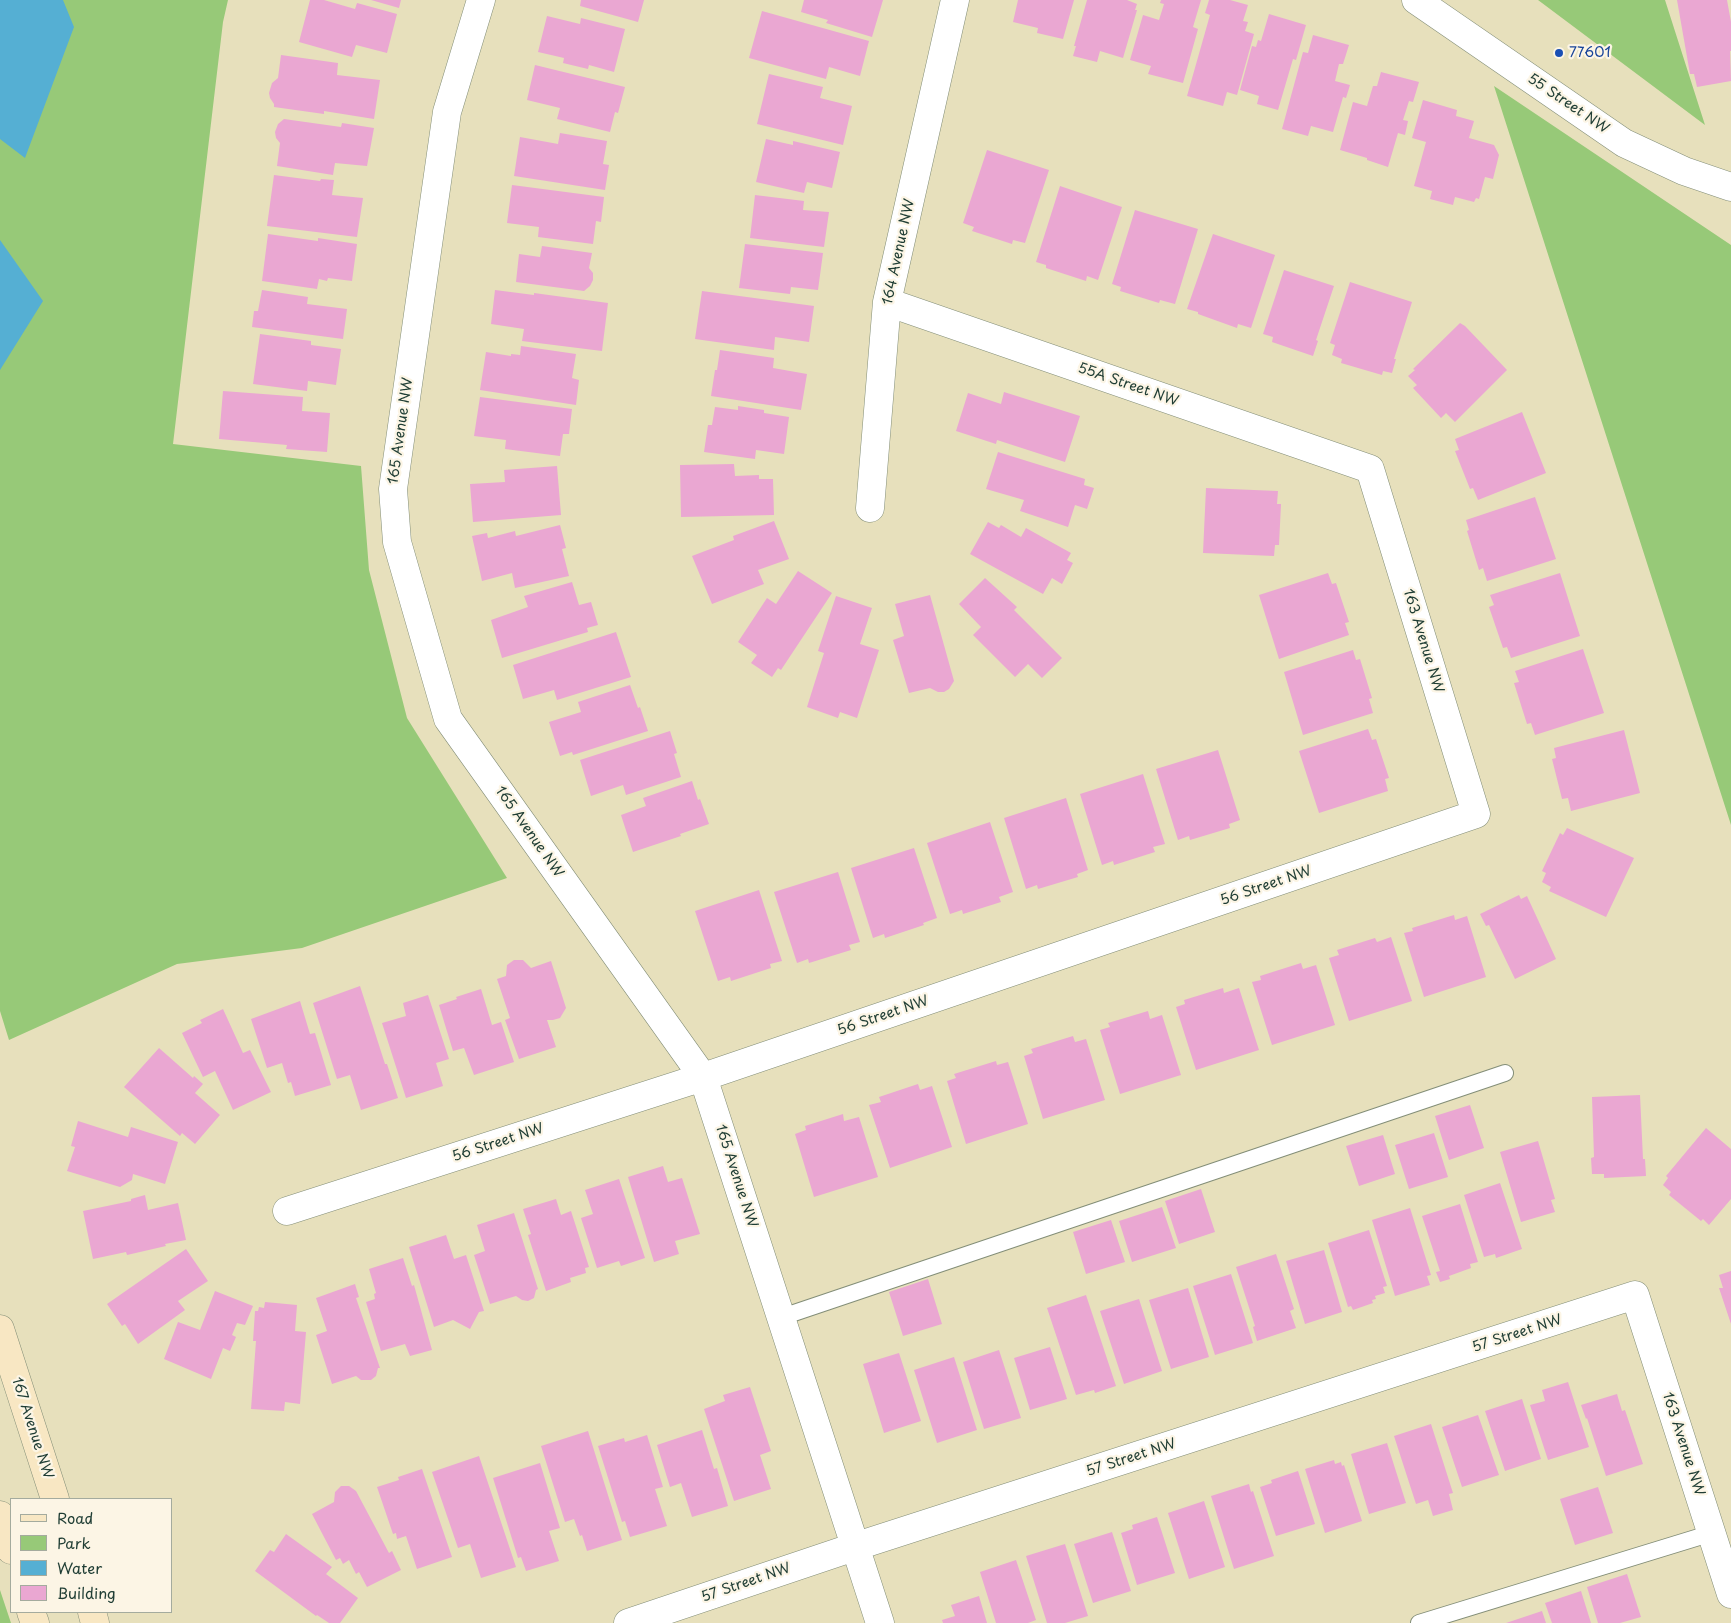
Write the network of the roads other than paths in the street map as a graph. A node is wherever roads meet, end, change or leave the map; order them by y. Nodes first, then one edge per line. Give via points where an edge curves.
1 (481, 0) edge
2 (955, 0) edge
3 (1416, 0) edge
4 (1731, 187) edge
5 (887, 302) junction
6 (1370, 469) joint
7 (870, 508) dead end
8 (1476, 814) joint
9 (1505, 1073) dead end
10 (703, 1078) junction
11 (287, 1211) dead end
12 (1635, 1295) joint
13 (782, 1317) junction
14 (0, 1329) edge
15 (55, 1498) edge
16 (0, 1515) edge
17 (1712, 1534) junction
18 (857, 1546) junction
19 (10, 1547) edge
20 (1731, 1594) edge
21 (628, 1623) edge
22 (880, 1623) edge
23 (1419, 1623) edge

1 - 10 street, 165 Avenue NW via 447,112 392,489 397,542 448,719
2 - 5 street, 164 Avenue NW
3 - 4 street, 55 Street NW via 1624,143 1684,171
5 - 6 street, 55A Street NW
5 - 7 street, 164 Avenue NW
6 - 8 street, 163 Avenue NW
8 - 10 street, 56 Street NW
9 - 13 lane
10 - 11 street, 56 Street NW
10 - 13 street, 165 Avenue NW
12 - 17 street, 163 Avenue NW
12 - 18 street, 57 Street NW
13 - 18 street, 165 Avenue NW
14 - 15 main road, 167 Avenue NW
16 - 19 main road
17 - 20 street, 163 Avenue NW
17 - 23 lane
18 - 21 street, 57 Street NW
18 - 22 street, 165 Avenue NW

